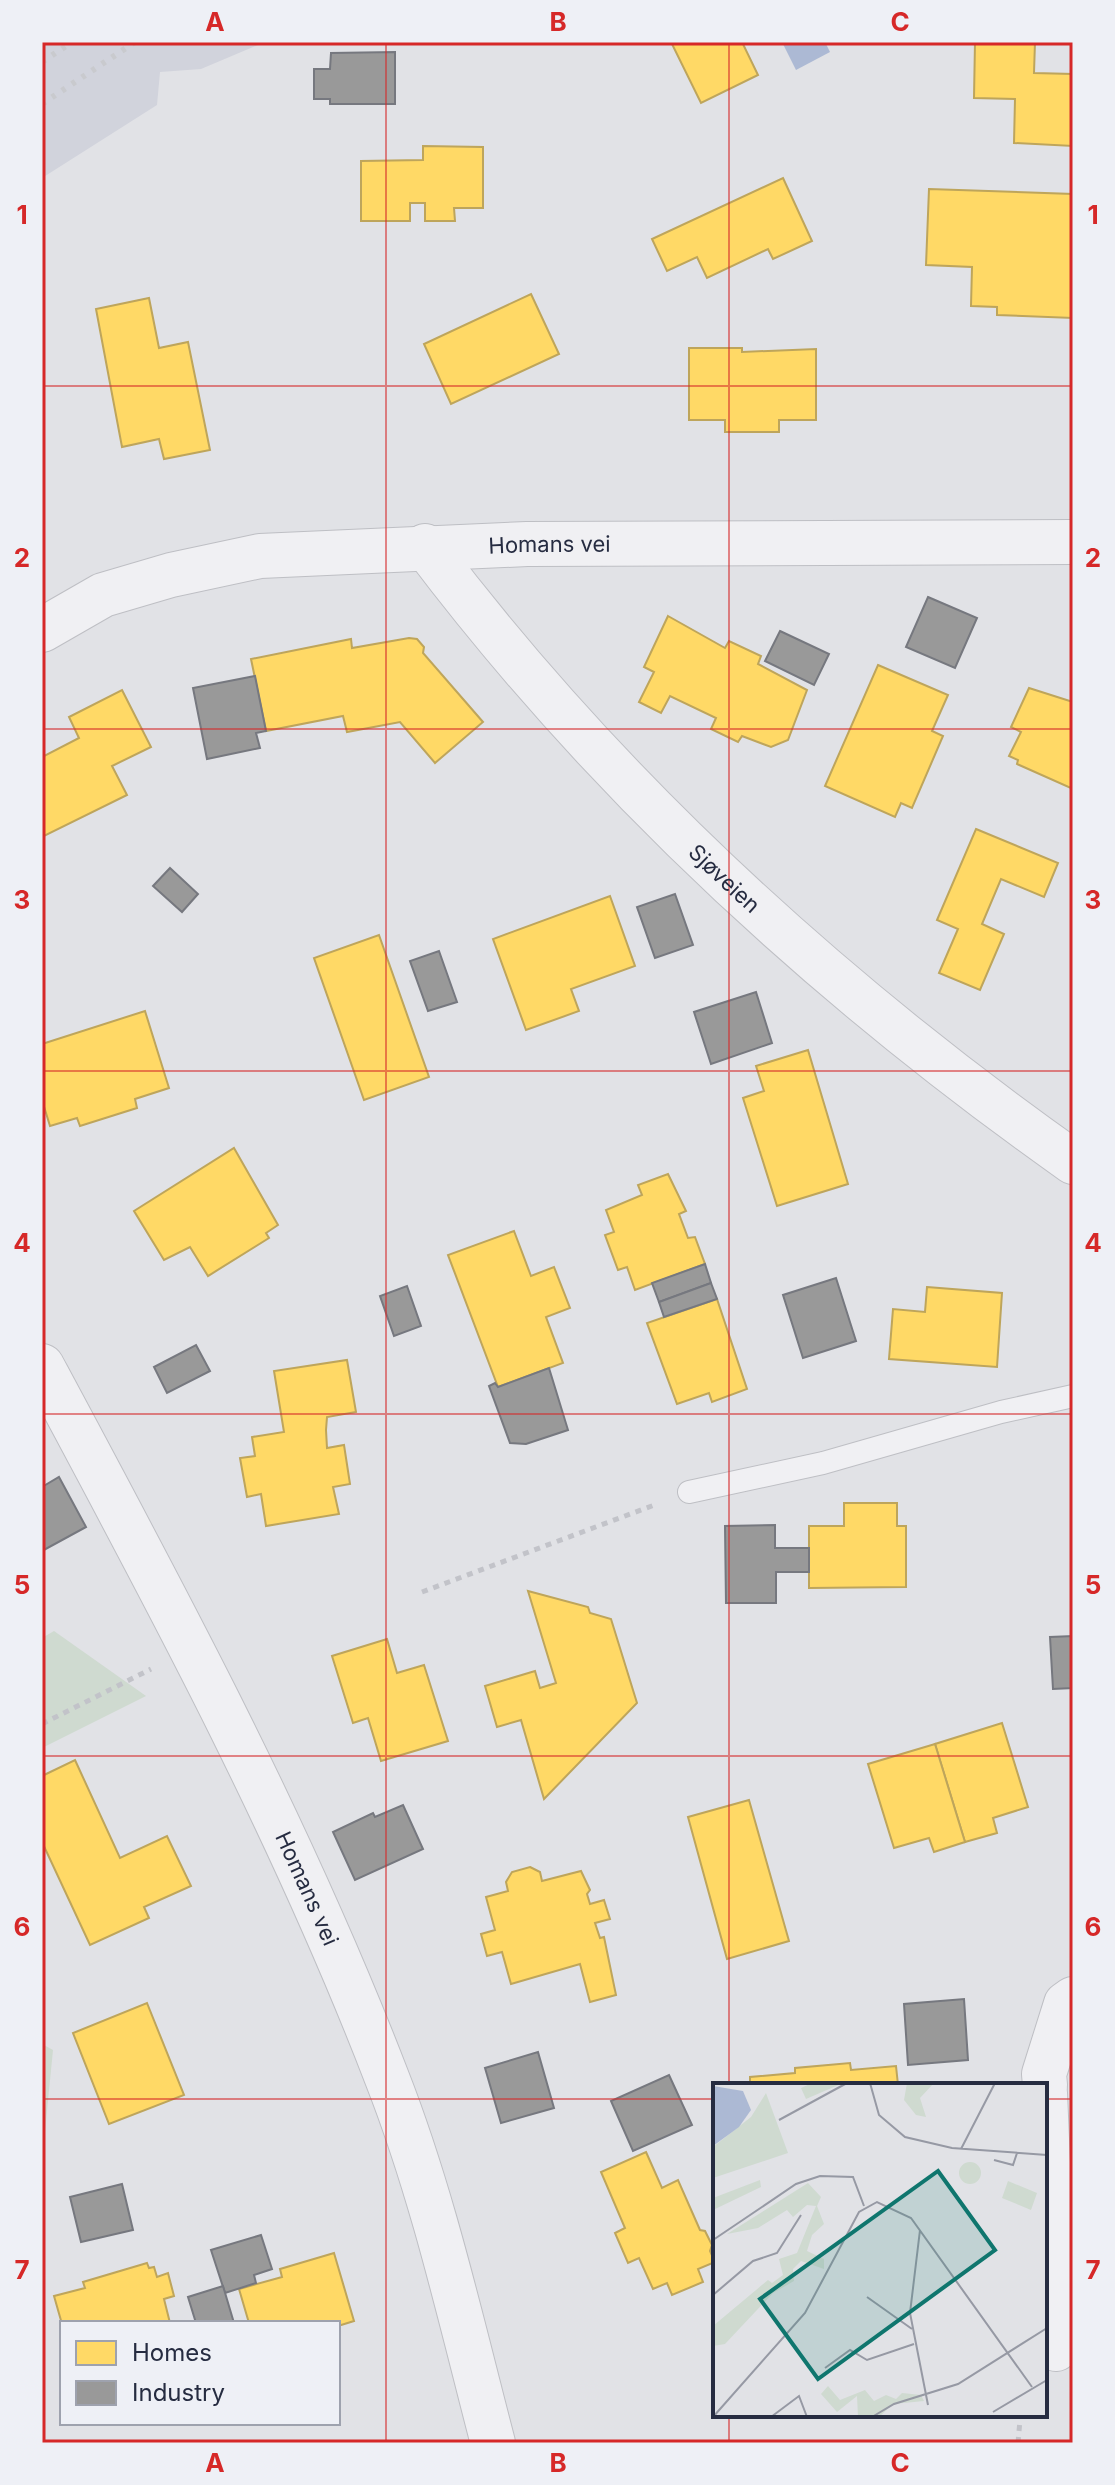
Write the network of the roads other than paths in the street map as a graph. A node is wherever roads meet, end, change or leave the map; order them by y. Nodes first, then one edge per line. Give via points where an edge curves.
1 (1073, 542) edge
2 (425, 546) junction
3 (42, 630) edge
4 (1073, 1162) edge
5 (42, 1366) edge
6 (1073, 1396) edge
7 (689, 1492) road end
8 (1073, 1999) edge
9 (1045, 2083) edge
10 (1047, 2140) edge
11 (1056, 2349) dead end
12 (493, 2443) edge

1 - 2 street, Homans vei
2 - 3 street, Homans vei via 260,556 171,575 103,595
2 - 4 street, Sjøveien via 495,639 673,832 871,1011
5 - 12 street, Homans vei via 198,1656 315,1906 419,2168
6 - 7 lane via 823,1463
8 - 9 street via 1066,2004
10 - 11 street

